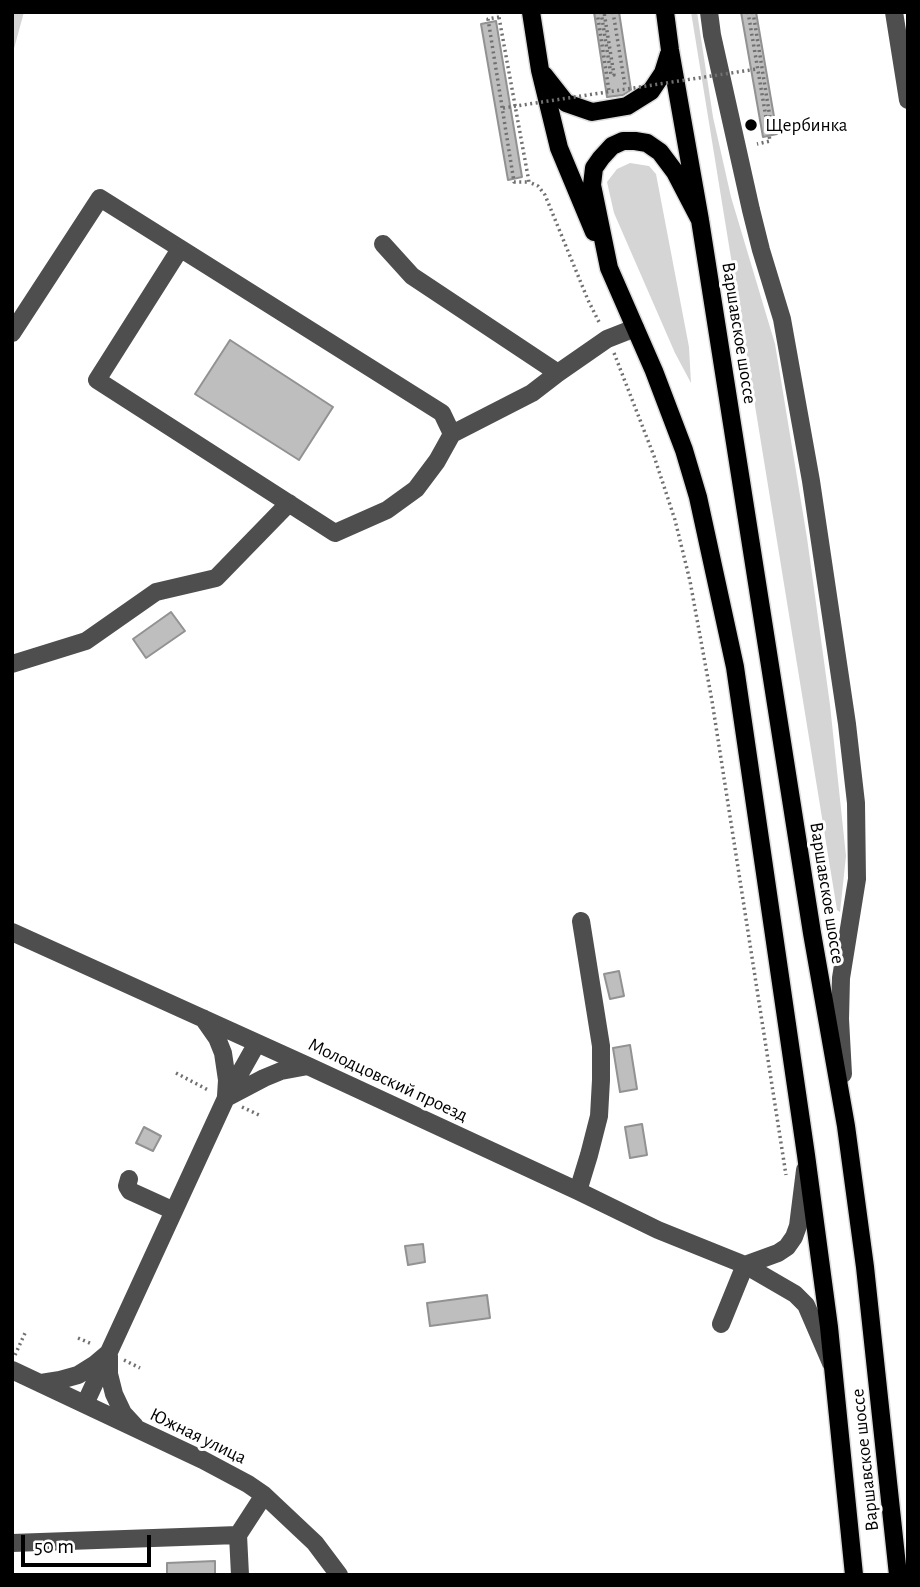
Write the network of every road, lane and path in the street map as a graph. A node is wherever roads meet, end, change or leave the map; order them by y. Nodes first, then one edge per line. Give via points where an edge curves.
1 (531, 12) edge
2 (601, 12) edge
3 (613, 12) edge
4 (665, 12) edge
5 (709, 12) edge
6 (750, 12) edge
7 (894, 12) edge
8 (498, 15) edge
9 (670, 50) junction
10 (540, 69) junction
11 (757, 69) junction
12 (625, 89) junction
13 (609, 91) junction
14 (908, 100) edge
15 (502, 108) junction
16 (768, 131) junction
17 (757, 144) dead end
18 (529, 182) junction
19 (700, 220) junction
20 (383, 244) dead end
21 (180, 250) junction
22 (609, 268) junction
23 (635, 328) junction
24 (12, 333) edge
25 (607, 339) junction
26 (558, 373) junction
27 (452, 435) junction
28 (289, 503) junction
29 (12, 664) edge
30 (581, 921) dead end
31 (12, 932) edge
32 (203, 1018) junction
33 (257, 1043) junction
34 (308, 1066) junction
35 (226, 1098) junction
36 (846, 1126) junction
37 (806, 1155) junction
38 (129, 1178) dead end
39 (787, 1180) dead end
40 (578, 1191) junction
41 (174, 1211) junction
42 (745, 1265) junction
43 (721, 1324) dead end
44 (25, 1333) dead end
45 (109, 1353) junction
46 (12, 1360) edge
47 (832, 1364) junction
48 (12, 1370) edge
49 (41, 1383) junction
50 (85, 1404) junction
51 (137, 1429) junction
52 (264, 1495) junction
53 (238, 1535) junction
54 (12, 1543) edge
55 (240, 1575) edge
56 (339, 1575) edge
57 (854, 1575) edge
58 (898, 1575) edge

1 - 10 main road
2 - 2 path via 611,75 614,75
2 - 13 path
3 - 12 path
4 - 9 main road, Варшавское шоссе
5 - 36 street via 751,210 782,319 847,723 856,803 857,879 841,978
6 - 11 path
6 - 16 path via 772,130
7 - 14 street
8 - 15 path via 488,19
8 - 18 path
9 - 10 main road via 651,91 627,106 592,112 566,103
9 - 19 main road, Варшавское шоссе
10 - 22 main road via 559,148
11 - 12 path, bridge
11 - 16 path
12 - 13 path, bridge
13 - 15 path, bridge
15 - 18 path via 514,182
16 - 17 path via 770,141
18 - 25 path via 545,195
19 - 22 main road via 660,152 635,141 612,146 594,168 593,185
19 - 36 main road, Варшавское шоссе
20 - 26 street via 412,276
21 - 24 street via 100,198
21 - 27 street via 442,413
21 - 28 street via 96,380
22 - 23 main road, Варшавское шоссе
23 - 25 street
23 - 37 main road, Варшавское шоссе via 684,450 718,586
25 - 26 street
25 - 39 path via 654,456 690,581
26 - 27 street via 532,393
27 - 28 street via 416,489 387,510 335,533
28 - 29 street via 216,578 156,592 86,641
30 - 40 street via 601,1046 601,1080 599,1116
31 - 32 street, Молодцовский проезд
32 - 33 street, Молодцовский проезд
32 - 35 street via 223,1053
33 - 34 street, Молодцовский проезд
33 - 35 street
34 - 35 street via 281,1071
34 - 40 street, Молодцовский проезд
35 - 41 street
36 - 58 main road, Варшавское шоссе
37 - 42 street via 794,1237 778,1253
37 - 47 main road, Варшавское шоссе
38 - 41 street via 130,1191
40 - 42 street, Молодцовский проезд
41 - 45 street
42 - 43 street
42 - 47 street, Молодцовский проезд via 806,1305
44 - 46 path
45 - 49 street via 78,1374
45 - 50 street
45 - 51 street via 114,1394
47 - 57 main road, Варшавское шоссе
48 - 49 street, Южная улица
49 - 50 street, Южная улица
50 - 51 street, Южная улица
51 - 52 street, Южная улица
52 - 53 street
52 - 56 street, Южная улица via 315,1543
53 - 54 street
53 - 55 street

